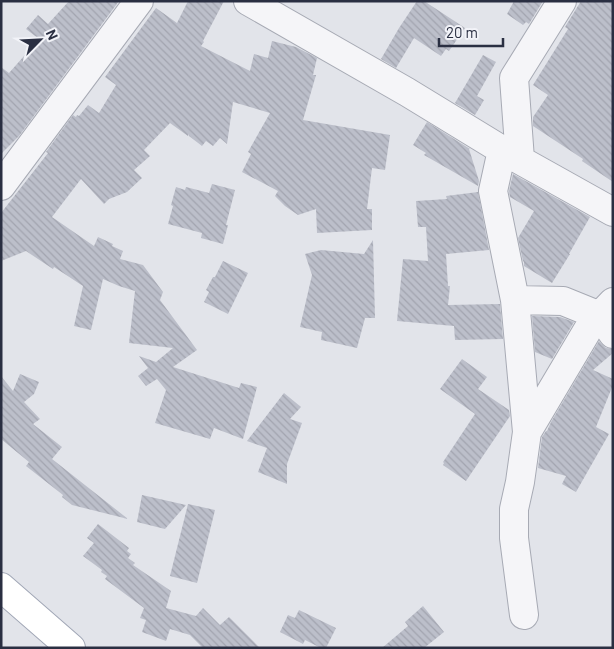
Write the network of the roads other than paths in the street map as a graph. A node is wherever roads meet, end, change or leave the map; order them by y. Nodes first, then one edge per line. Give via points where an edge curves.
1 (139, 1) edge
2 (248, 1) edge
3 (562, 1) edge
4 (511, 155) junction
5 (6, 169) edge
6 (613, 212) edge
7 (515, 300) junction
8 (608, 317) edge
9 (527, 432) junction
10 (1, 587) edge
11 (524, 615) dead end
12 (71, 648) edge

1 - 5 street
2 - 4 street
3 - 4 street via 514,78
4 - 6 street
4 - 7 street via 493,192
7 - 8 street via 563,301
7 - 9 street
8 - 9 street via 590,326
9 - 11 street via 514,509 514,538
10 - 12 main road

